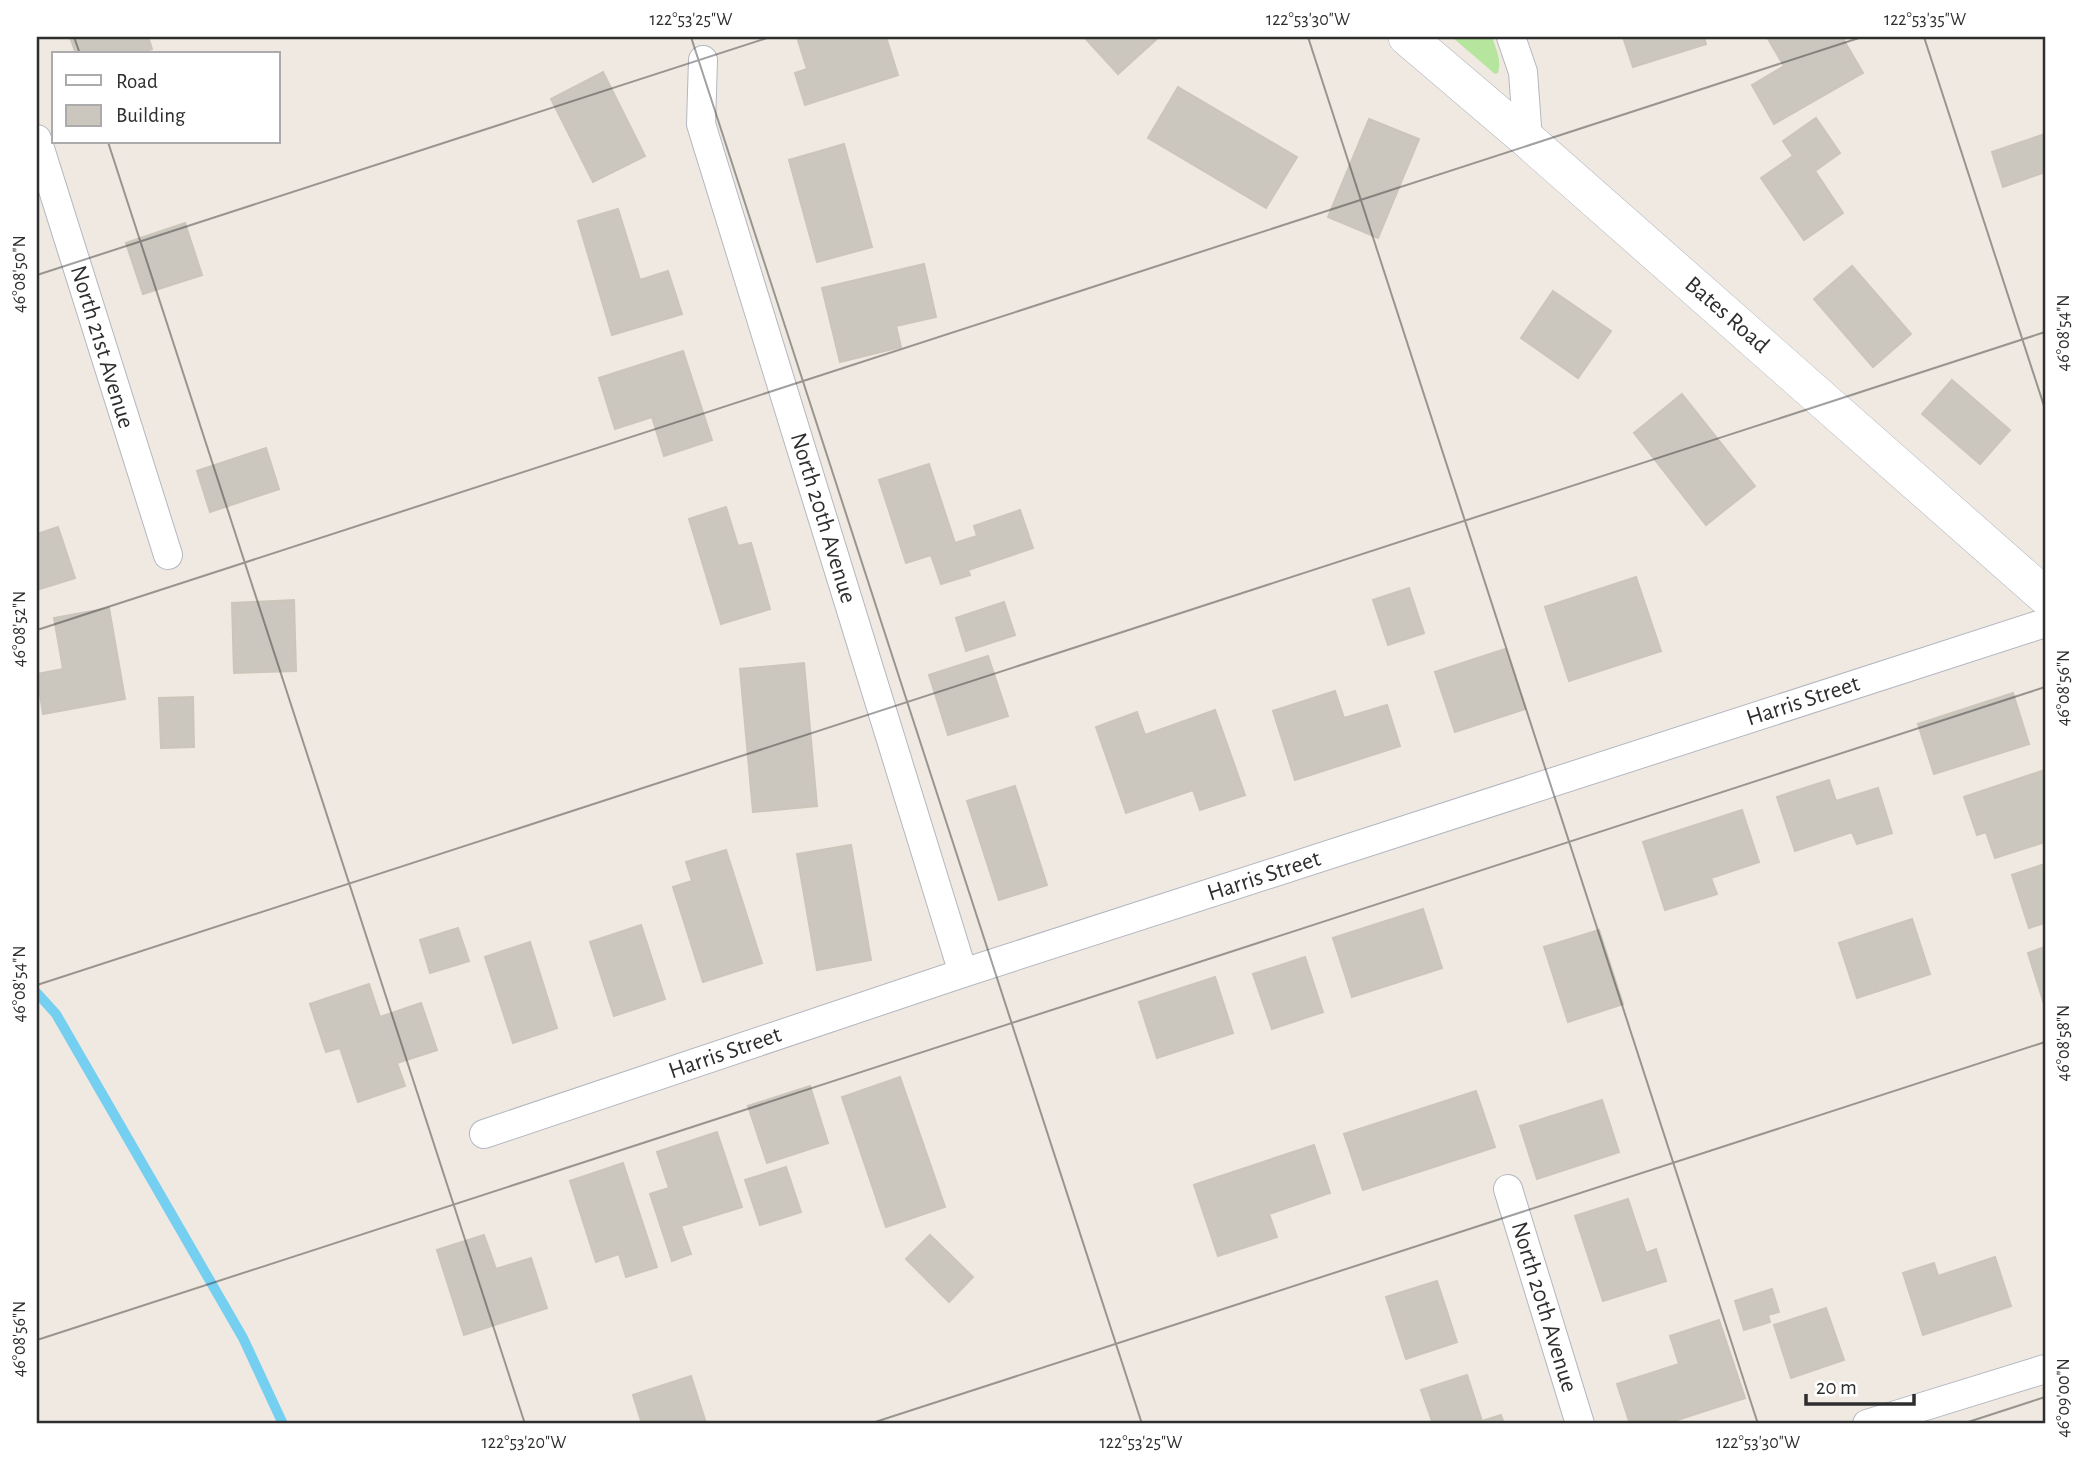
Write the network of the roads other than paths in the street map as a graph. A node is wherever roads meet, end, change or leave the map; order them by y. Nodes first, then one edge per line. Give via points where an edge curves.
1 (1407, 37) edge
2 (1511, 37) edge
3 (703, 60) dead end
4 (37, 139) edge
5 (1528, 140) junction
6 (168, 555) dead end
7 (2045, 596) edge
8 (2045, 623) edge
9 (963, 973) junction
10 (484, 1134) dead end
11 (1508, 1189) dead end
12 (2045, 1368) edge
13 (1580, 1424) edge
14 (1871, 1424) edge

1 - 5 street, Bates Road
2 - 5 street via 1523,72
3 - 9 street, North 20th Avenue via 701,124
4 - 6 street, North 21st Avenue
5 - 7 street, Bates Road
8 - 9 street, Harris Street
9 - 10 street, Harris Street
11 - 13 street, North 20th Avenue
12 - 14 street

